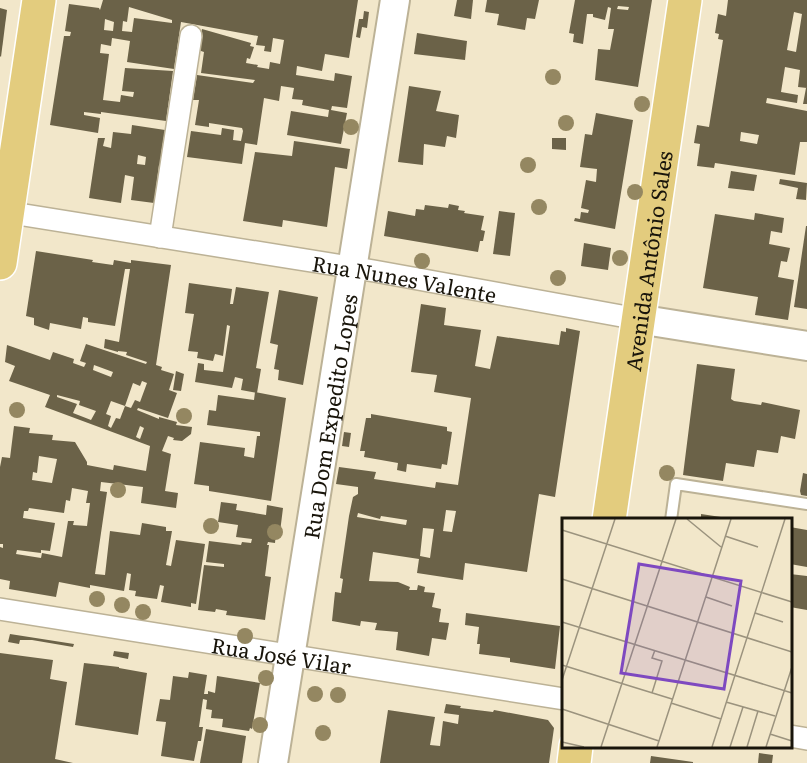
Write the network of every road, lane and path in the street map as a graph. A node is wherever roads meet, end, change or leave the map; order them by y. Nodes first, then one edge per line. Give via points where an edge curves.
1 (39, 0) edge
2 (395, 0) edge
3 (685, 0) edge
4 (191, 36) dead end
5 (4, 211) edge
6 (160, 237) junction
7 (0, 262) edge
8 (353, 268) junction
9 (638, 319) junction
10 (807, 346) edge
11 (807, 504) edge
12 (609, 518) edge
13 (671, 518) edge
14 (0, 609) edge
15 (290, 656) junction
16 (562, 699) edge
17 (792, 736) edge
18 (807, 739) edge
19 (576, 748) edge
20 (273, 763) edge
21 (574, 763) edge

1 - 5 main road
2 - 8 street, Rua Dom Expedito Lopes
3 - 9 main road, Avenida Antônio Sales
4 - 6 street
5 - 6 street, Rua Nunes Valente
5 - 7 main road
6 - 8 street, Rua Nunes Valente
8 - 9 street, Rua Nunes Valente
8 - 15 street, Rua Dom Expedito Lopes
9 - 10 street, Rua Nunes Valente
9 - 12 main road, Avenida Antônio Sales
11 - 13 lane via 676,484
14 - 15 street, Rua José Vilar
15 - 16 street, Rua José Vilar
15 - 20 street, Rua Dom Expedito Lopes
17 - 18 street
19 - 21 main road

